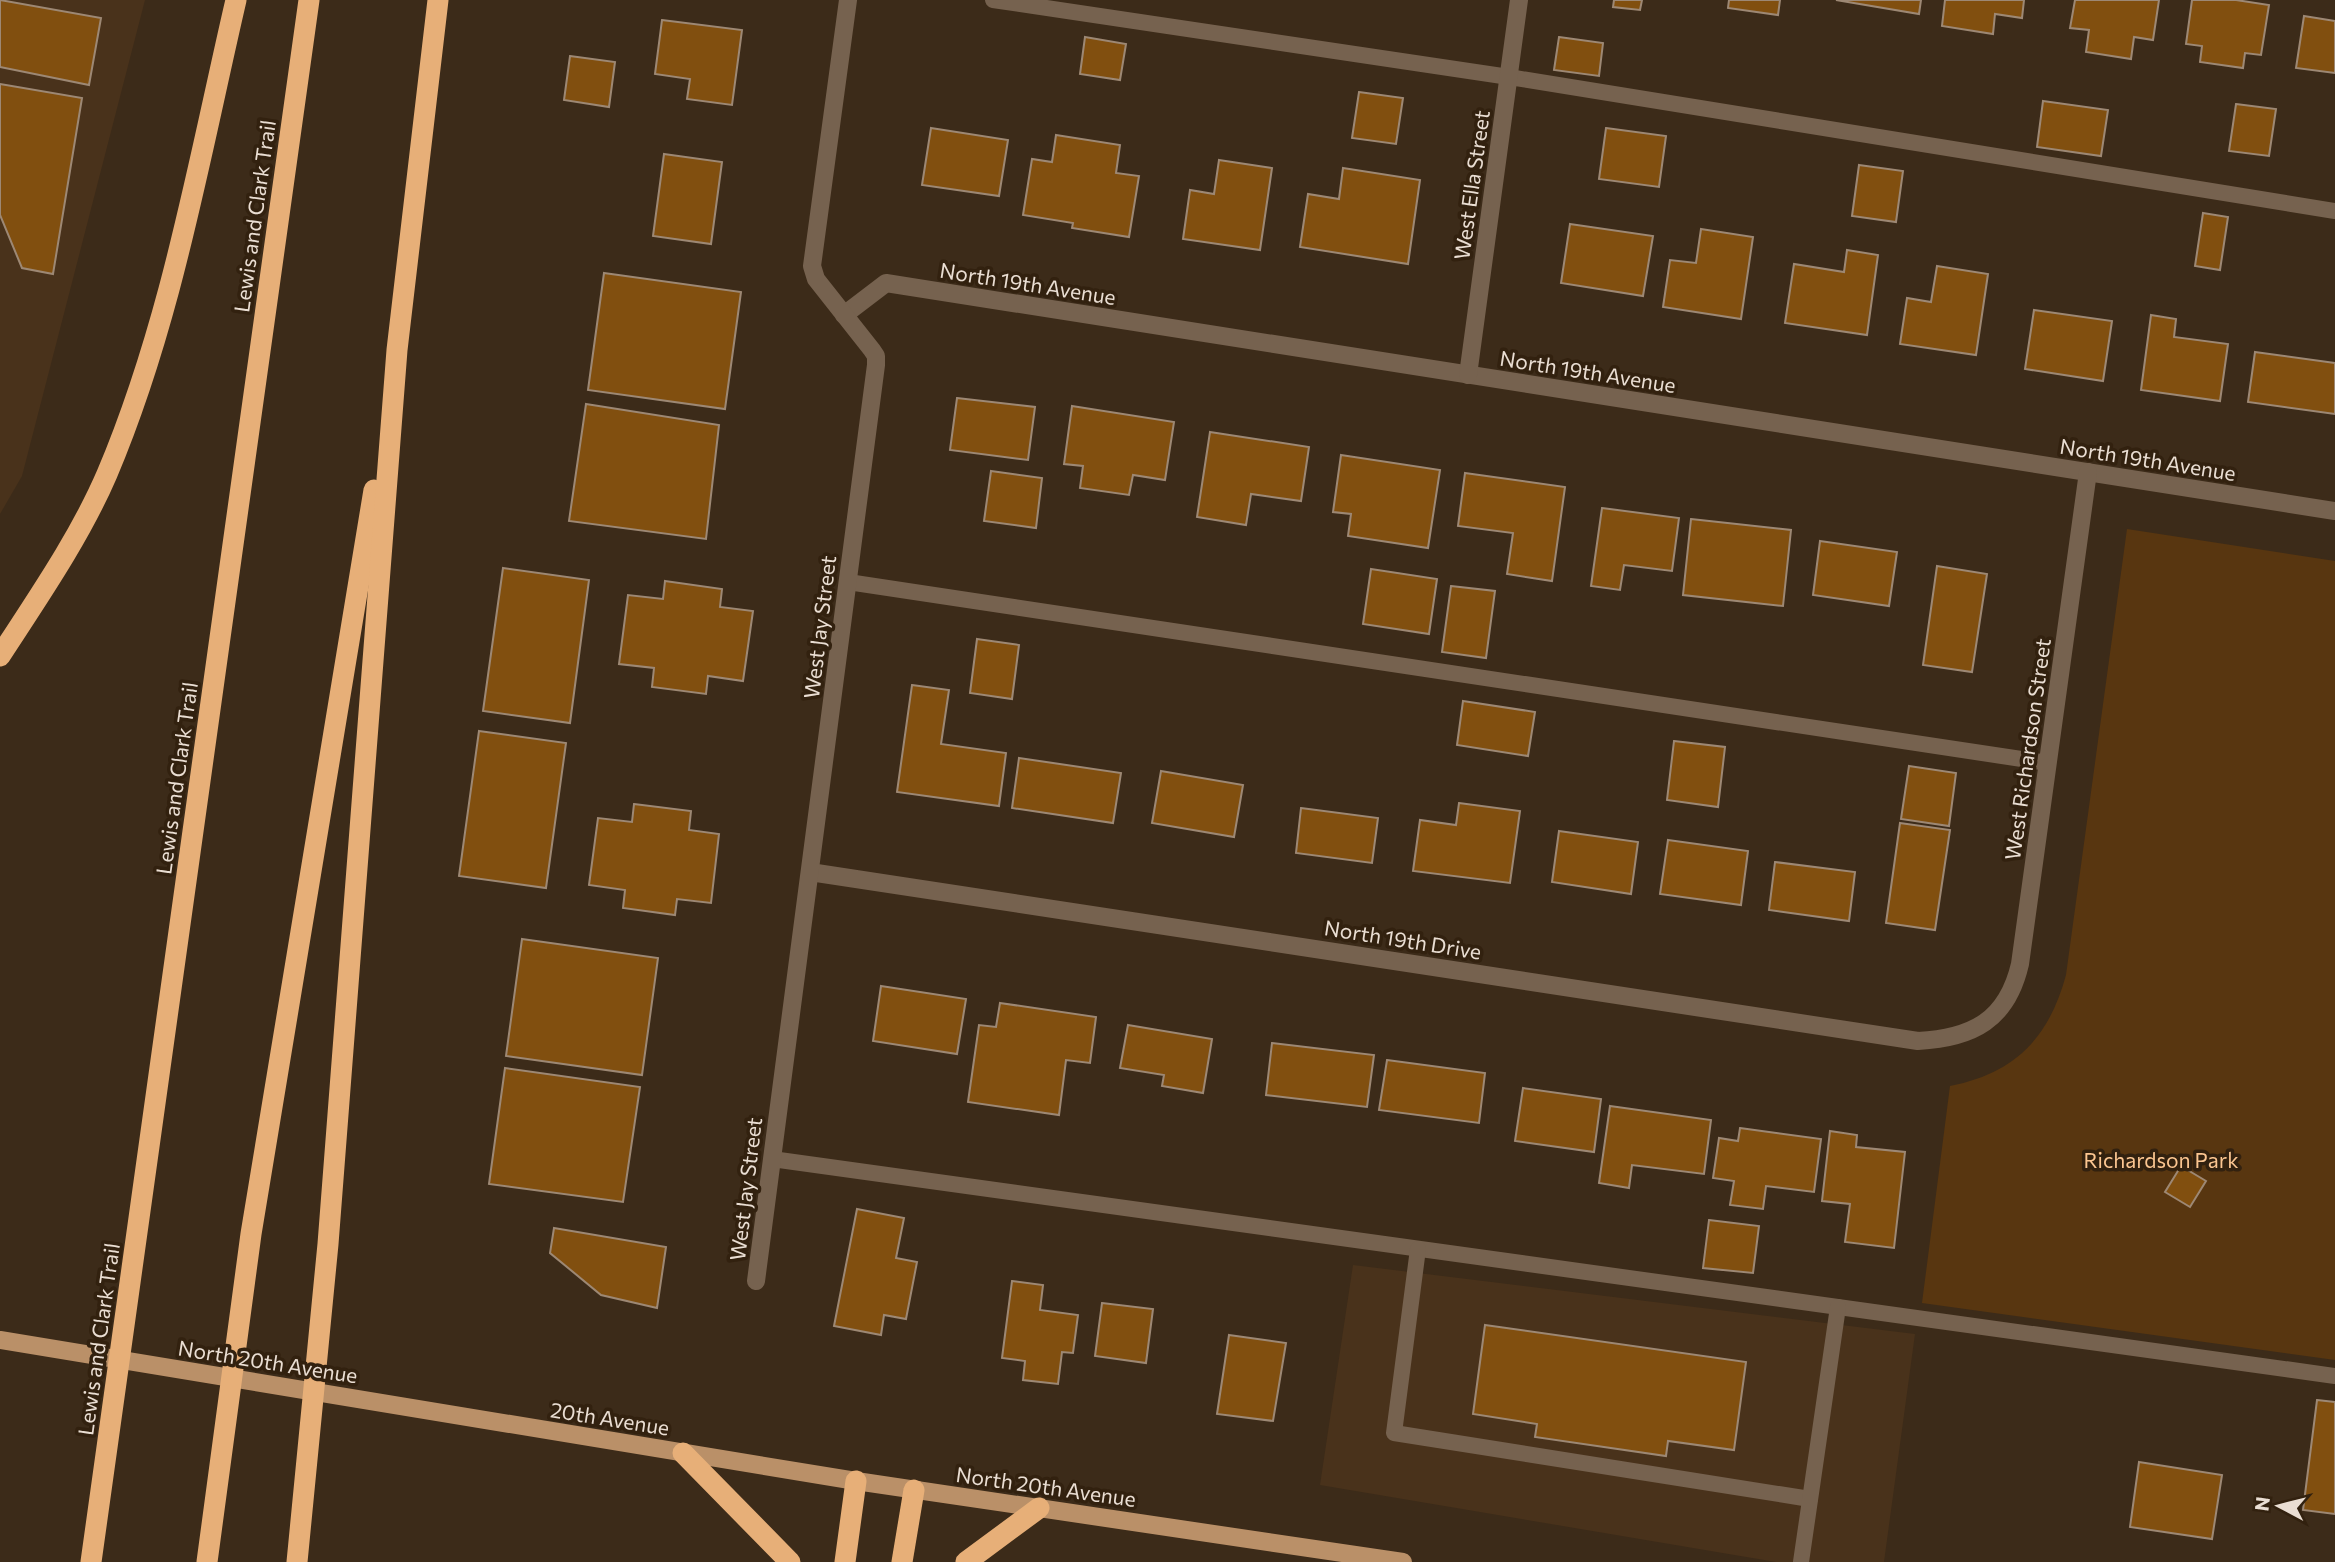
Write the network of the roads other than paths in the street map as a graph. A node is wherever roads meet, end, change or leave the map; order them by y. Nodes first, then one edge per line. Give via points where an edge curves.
1 (236, 0) edge
2 (309, 0) edge
3 (438, 0) edge
4 (848, 0) edge
5 (993, 0) edge
6 (1520, 0) edge
7 (1509, 77) junction
8 (2335, 211) edge
9 (844, 315) junction
10 (397, 350) junction
11 (1468, 376) junction
12 (2088, 472) junction
13 (2335, 511) edge
14 (848, 582) junction
15 (0, 656) edge
16 (2048, 763) junction
17 (810, 872) junction
18 (1985, 1022) joint
19 (772, 1159) junction
20 (1418, 1249) junction
21 (756, 1281) dead end
22 (1838, 1307) junction
23 (0, 1340) edge
24 (2335, 1376) edge
25 (529, 1427) joint
26 (683, 1453) junction
27 (856, 1481) junction
28 (914, 1490) junction
29 (1810, 1499) junction
30 (1039, 1508) junction
31 (91, 1562) edge
32 (207, 1562) edge
33 (299, 1562) edge
34 (790, 1562) edge
35 (845, 1562) edge
36 (902, 1562) edge
37 (966, 1562) edge
38 (1404, 1562) edge
39 (1801, 1562) edge

1 - 15 highway via 162,321 137,399 71,543
2 - 31 highway, Lewis and Clark Trail
3 - 10 highway
4 - 9 street, West Jay Street via 812,266 816,279
5 - 7 lane
6 - 7 street, West Ella Street
7 - 8 lane
7 - 11 street, West Ella Street
9 - 11 street, North 19th Avenue via 886,284
9 - 14 street, West Jay Street via 876,356
10 - 32 highway via 251,1234
10 - 33 highway
11 - 12 street, North 19th Avenue
12 - 13 street, North 19th Avenue
12 - 16 street, West Richardson Street
14 - 16 lane
14 - 17 street, West Jay Street
16 - 18 street, West Richardson Street via 2015,987
17 - 18 street, North 19th Drive via 1918,1041 1948,1039
17 - 19 street, West Jay Street
19 - 20 lane
19 - 21 street, West Jay Street
20 - 22 lane
20 - 29 lane via 1394,1433
22 - 24 lane
22 - 29 lane
23 - 25 main road, North 20th Avenue
25 - 26 main road, 20th Avenue
26 - 27 main road, North 20th Avenue
26 - 34 highway
27 - 28 main road, North 20th Avenue
27 - 35 highway
28 - 30 main road, North 20th Avenue
28 - 36 highway
29 - 39 lane
30 - 37 highway
30 - 38 main road, North 20th Avenue

